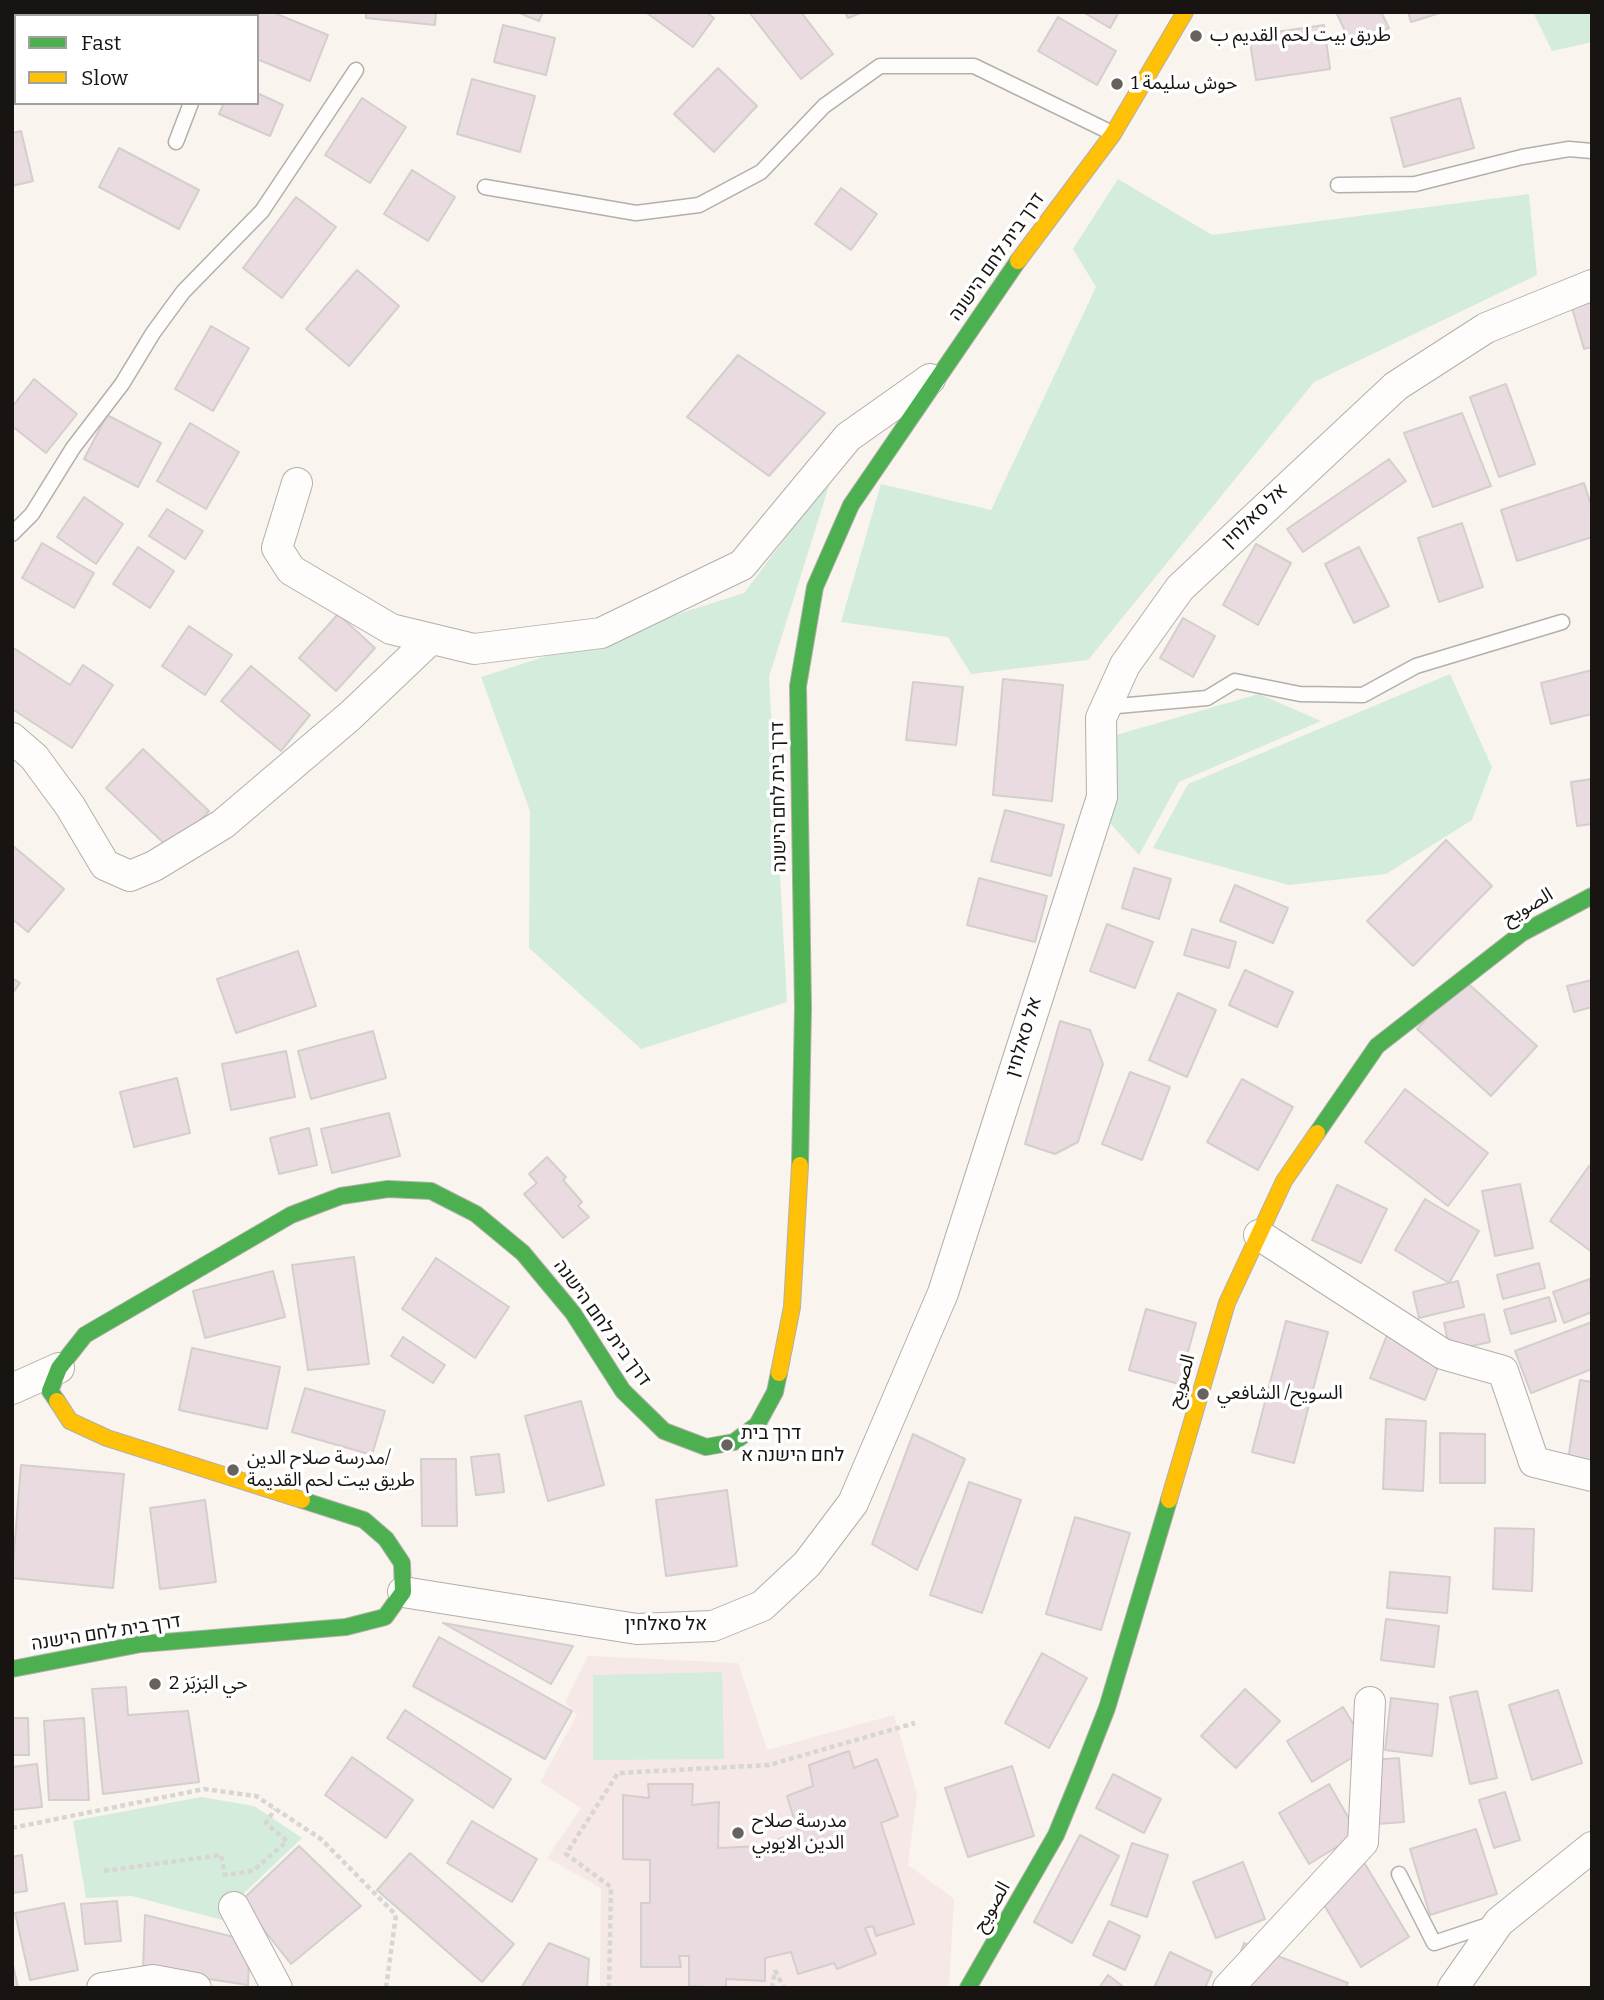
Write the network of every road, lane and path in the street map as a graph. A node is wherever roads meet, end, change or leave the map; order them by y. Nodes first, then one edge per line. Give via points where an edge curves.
1 (1185, 12) edge
2 (356, 70) dead end
3 (190, 105) edge
4 (1113, 134) junction
5 (176, 142) dead end
6 (1592, 151) edge
7 (1338, 185) dead end
8 (485, 187) dead end
9 (1592, 285) edge
10 (943, 370) junction
11 (297, 483) dead end
12 (12, 534) edge
13 (1562, 622) dead end
14 (431, 639) junction
15 (1106, 707) junction
16 (12, 738) edge
17 (1592, 896) edge
18 (1259, 1235) junction
19 (59, 1368) junction
20 (12, 1389) edge
21 (1592, 1476) edge
22 (404, 1592) junction
23 (12, 1670) edge
24 (1370, 1702) dead end
25 (915, 1723) dead end
26 (275, 1809) junction
27 (12, 1828) edge
28 (1592, 1847) edge
29 (104, 1871) dead end
30 (1399, 1874) dead end
31 (234, 1907) dead end
32 (1499, 1922) junction
33 (102, 1988) edge
34 (196, 1988) edge
35 (277, 1988) edge
36 (386, 1988) edge
37 (609, 1988) edge
38 (772, 1988) edge
39 (784, 1988) edge
40 (968, 1988) edge
41 (1228, 1988) edge
42 (1453, 1988) edge

1 - 4 street, דרך בית לחם הישנה
2 - 12 lane via 262,211 184,292 73,448 33,514
3 - 5 lane
4 - 8 lane via 974,66 880,66 824,106 761,172 699,205 636,213
4 - 10 street, דרך בית לחם הישנה via 1022,254
6 - 7 lane via 1569,149 1522,157 1415,184
9 - 15 street, אל סאלחין via 1486,328 1396,386 1180,588 1125,664
10 - 14 street via 848,437 742,565 601,633 474,649
10 - 19 street, דרך בית לחם הישנה via 851,505 815,587 798,686 803,1008 799,1222 792,1307 775,1392 757,1425 734,1442 706,1447 664,1431 623,1391 572,1313 523,1253 476,1214 431,1191 387,1189 341,1196 291,1215 85,1335
11 - 14 street via 277,548 291,570 391,629
13 - 15 lane via 1416,666 1363,695 1300,694 1235,681 1208,698
14 - 16 street via 350,716 223,824 130,876 105,865 70,806 34,757
15 - 22 street, אל סאלחין via 1101,718 1101,797 943,1293 853,1503 807,1564 762,1606 713,1626 637,1629
17 - 18 street, الصويح via 1522,933 1377,1046 1284,1181
18 - 21 street via 1443,1354 1503,1371 1534,1462
18 - 40 street, الصويح via 1227,1303 1094,1744 1056,1835
19 - 20 street
19 - 22 street via 50,1391 70,1421 364,1520 386,1539 402,1563
22 - 23 street, דרך בית לחם הישנה via 384,1617 346,1627 141,1644
24 - 41 street via 1363,1842
25 - 37 path via 769,1765 618,1773 566,1854 611,1887
26 - 27 path via 256,1796 204,1789
26 - 29 path via 266,1824 287,1841 253,1871 225,1875 221,1856
26 - 36 path via 321,1839 396,1915
28 - 32 street
30 - 32 lane via 1434,1943
31 - 35 street
32 - 42 street
33 - 34 street via 153,1980
38 - 39 path via 775,1970

